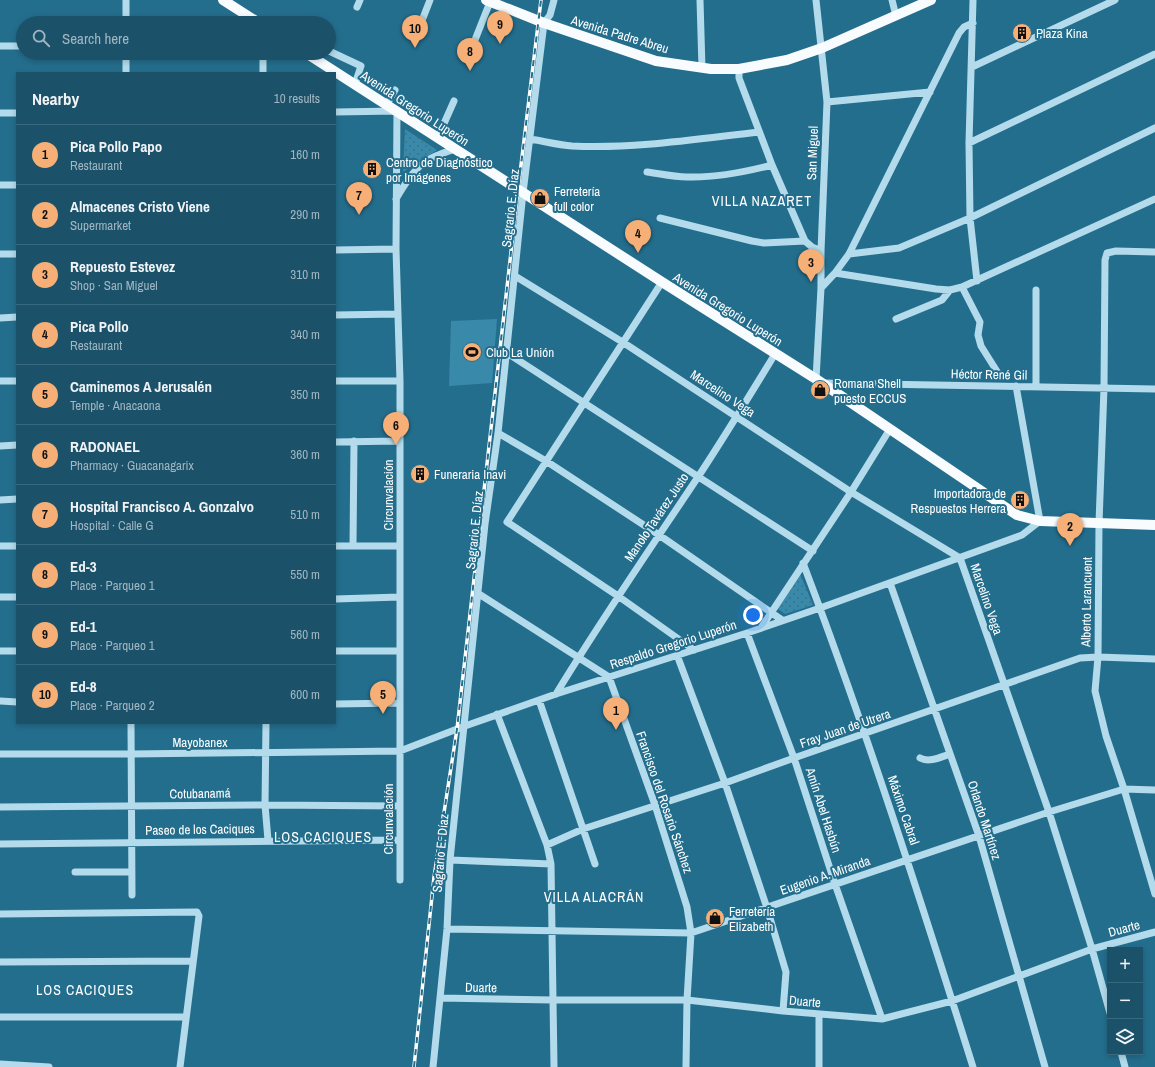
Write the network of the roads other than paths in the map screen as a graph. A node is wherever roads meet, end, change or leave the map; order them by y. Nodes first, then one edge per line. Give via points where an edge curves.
1 (126, 0) edge
2 (223, 0) edge
3 (430, 0) edge
4 (554, 0) edge
5 (700, 0) edge
6 (816, 0) edge
7 (892, 0) edge
8 (931, 0) edge
9 (973, 0) edge
10 (1115, 0) edge
11 (488, 1) edge
12 (126, 16) edge
13 (248, 16) edge
14 (896, 16) junction
15 (544, 23) junction
16 (973, 23) junction
17 (416, 36) dead end
18 (0, 46) edge
19 (16, 46) edge
20 (822, 48) junction
21 (471, 50) dead end
22 (336, 54) edge
23 (1155, 54) edge
24 (126, 60) edge
25 (262, 60) edge
26 (317, 60) edge
27 (972, 67) junction
28 (702, 68) junction
29 (739, 69) junction
30 (126, 72) edge
31 (263, 72) edge
32 (356, 84) junction
33 (395, 90) dead end
34 (930, 92) junction
35 (454, 101) dead end
36 (827, 102) junction
37 (387, 104) junction
38 (397, 111) junction
39 (336, 112) edge
40 (0, 113) edge
41 (16, 113) edge
42 (1155, 128) edge
43 (760, 132) junction
44 (438, 137) junction
45 (530, 139) junction
46 (969, 143) junction
47 (455, 149) junction
48 (772, 165) junction
49 (648, 172) dead end
50 (0, 185) edge
51 (16, 185) edge
52 (523, 193) junction
53 (396, 199) junction
54 (1155, 199) edge
55 (660, 218) dead end
56 (970, 218) junction
57 (805, 241) junction
58 (396, 249) junction
59 (336, 250) edge
60 (821, 251) junction
61 (1155, 252) edge
62 (0, 254) edge
63 (16, 254) edge
64 (849, 254) junction
65 (834, 273) junction
66 (515, 276) junction
67 (977, 281) junction
68 (662, 282) junction
69 (962, 287) junction
70 (821, 288) junction
71 (950, 290) junction
72 (1036, 290) dead end
73 (397, 314) junction
74 (336, 315) edge
75 (0, 318) edge
76 (16, 318) edge
77 (896, 320) dead end
78 (624, 343) junction
79 (507, 353) junction
80 (775, 354) junction
81 (998, 373) dead end
82 (0, 381) edge
83 (16, 381) edge
84 (336, 381) edge
85 (400, 381) junction
86 (819, 381) junction
87 (1016, 386) junction
88 (1036, 386) junction
89 (1104, 388) junction
90 (1155, 389) edge
91 (584, 402) junction
92 (737, 416) junction
93 (890, 429) junction
94 (498, 433) junction
95 (400, 441) junction
96 (336, 442) edge
97 (354, 442) junction
98 (16, 445) edge
99 (0, 446) edge
100 (546, 461) junction
101 (699, 476) junction
102 (851, 492) junction
103 (16, 499) edge
104 (0, 500) edge
105 (1040, 521) junction
106 (1099, 523) junction
107 (1155, 525) edge
108 (659, 535) junction
109 (0, 546) edge
110 (16, 546) edge
111 (336, 546) edge
112 (353, 546) junction
113 (400, 546) junction
114 (812, 551) junction
115 (960, 558) junction
116 (803, 563) junction
117 (890, 583) junction
118 (479, 594) junction
119 (618, 596) junction
120 (0, 597) edge
121 (16, 597) edge
122 (400, 597) junction
123 (336, 599) edge
124 (820, 608) junction
125 (771, 611) junction
126 (782, 620) junction
127 (761, 628) junction
128 (747, 633) junction
129 (0, 650) edge
130 (400, 650) junction
131 (694, 650) junction
132 (16, 651) edge
133 (336, 652) edge
134 (677, 655) junction
135 (1098, 657) junction
136 (578, 658) junction
137 (1155, 658) edge
138 (609, 677) junction
139 (1004, 685) junction
140 (556, 694) junction
141 (539, 700) junction
142 (0, 701) edge
143 (16, 702) edge
144 (400, 703) junction
145 (336, 704) edge
146 (935, 710) junction
147 (497, 714) junction
148 (131, 724) edge
149 (266, 724) edge
150 (465, 726) junction
151 (866, 734) junction
152 (400, 751) junction
153 (265, 753) junction
154 (0, 754) edge
155 (131, 754) junction
156 (950, 754) junction
157 (794, 758) junction
158 (920, 758) dead end
159 (725, 783) junction
160 (1124, 789) junction
161 (1155, 790) edge
162 (265, 805) junction
163 (655, 805) junction
164 (131, 806) junction
165 (400, 806) junction
166 (0, 807) edge
167 (1049, 812) junction
168 (583, 829) junction
169 (979, 836) junction
170 (268, 840) junction
171 (400, 840) junction
172 (131, 843) junction
173 (0, 844) edge
174 (547, 845) junction
175 (908, 859) junction
176 (450, 860) junction
177 (551, 864) junction
178 (595, 864) dead end
179 (75, 872) dead end
180 (131, 872) junction
181 (400, 880) dead end
182 (835, 884) junction
183 (1155, 894) edge
184 (132, 895) dead end
185 (767, 908) junction
186 (0, 914) edge
187 (447, 929) junction
188 (552, 932) junction
189 (1155, 932) edge
190 (691, 933) junction
191 (1092, 949) junction
192 (193, 961) junction
193 (0, 962) edge
194 (1019, 976) junction
195 (440, 998) junction
196 (553, 1000) junction
197 (687, 1000) junction
198 (952, 1001) junction
199 (1107, 1002) edge
200 (783, 1011) junction
201 (819, 1014) junction
202 (0, 1017) edge
203 (186, 1017) junction
204 (882, 1019) junction
205 (1122, 1055) edge
206 (0, 1064) edge
207 (49, 1067) edge
208 (180, 1067) edge
209 (433, 1067) edge
210 (554, 1067) edge
211 (686, 1067) edge
212 (819, 1067) edge
213 (973, 1067) edge
214 (1045, 1067) edge
215 (1125, 1067) edge

1 - 12 street
2 - 13 main road
3 - 17 street
4 - 15 street, Sagrario E. Díaz via 550,15
5 - 28 street
6 - 20 street, San Miguel
7 - 14 street
8 - 14 main road, Avenida Padre Abreu
9 - 16 street
10 - 27 street
11 - 15 main road, Avenida Padre Abreu
11 - 21 street
14 - 20 main road, Avenida Padre Abreu
15 - 28 main road, Avenida Padre Abreu via 656,61
15 - 45 street, Sagrario E. Díaz
16 - 27 street
16 - 34 street via 964,27 960,33
18 - 19 street
20 - 29 main road, Avenida Padre Abreu via 787,60
20 - 36 street, San Miguel
22 - 32 street via 361,66
23 - 46 street
24 - 30 street
25 - 31 street
26 - 32 main road, Avenida Gregorio Luperón
27 - 46 street
28 - 29 main road, Avenida Padre Abreu
29 - 43 street via 739,78
32 - 37 main road, Avenida Gregorio Luperón
33 - 37 street
34 - 36 street
34 - 64 street
35 - 44 street
36 - 60 street, San Miguel
37 - 38 main road, Avenida Gregorio Luperón
38 - 39 street
38 - 44 main road, Avenida Gregorio Luperón
38 - 53 street, Circunvalación
40 - 41 street
42 - 56 street
43 - 45 street via 620,146 571,146
43 - 48 street
44 - 47 main road, Avenida Gregorio Luperón
45 - 52 street, Sagrario E. Díaz
46 - 56 street
47 - 52 main road, Avenida Gregorio Luperón
47 - 53 street via 421,165
48 - 49 street via 726,175 688,177
48 - 57 street
50 - 51 street
52 - 66 street, Sagrario E. Díaz
52 - 68 main road, Avenida Gregorio Luperón
53 - 58 street, Circunvalación
54 - 67 street
55 - 57 street via 764,243
56 - 64 street via 899,248
56 - 67 street
57 - 60 street
58 - 59 street
58 - 73 street, Circunvalación
60 - 70 street, San Miguel
61 - 89 street, Alberto Larancuent via 1107,253
62 - 63 street
64 - 65 street
65 - 70 street
65 - 71 street
66 - 78 street, Marcelino Vega
66 - 79 street, Sagrario E. Díaz
67 - 69 street
68 - 78 street
68 - 80 main road, Avenida Gregorio Luperón
69 - 71 street
69 - 81 street via 980,322 978,335 981,346
70 - 86 street, San Miguel
71 - 77 street via 942,300
72 - 88 street
73 - 74 street
73 - 85 street, Circunvalación
75 - 76 street
78 - 91 street
78 - 92 street, Marcelino Vega
79 - 91 street
79 - 94 street, Sagrario E. Díaz
80 - 86 main road, Avenida Gregorio Luperón
80 - 92 street, Manolo Tavárez Justo
82 - 83 street
84 - 85 street
85 - 95 street, Circunvalación
86 - 87 street, Héctor René Gil
86 - 93 main road, Avenida Gregorio Luperón
87 - 88 street, Héctor René Gil
87 - 105 street
88 - 89 street, Héctor René Gil
89 - 90 street, Héctor René Gil
89 - 106 street, Alberto Larancuent
91 - 100 street
91 - 101 street
92 - 101 street, Manolo Tavárez Justo
92 - 102 street, Marcelino Vega
93 - 102 street
93 - 105 main road, Avenida Gregorio Luperón via 1017,515
94 - 100 street
94 - 118 street, Sagrario E. Díaz via 485,524
95 - 97 street
95 - 113 street, Circunvalación
96 - 97 street
97 - 112 street
98 - 99 street
100 - 108 street
100 - 119 street via 507,522
101 - 108 street, Manolo Tavárez Justo
101 - 114 street
102 - 114 street
102 - 115 street, Marcelino Vega
103 - 104 street
105 - 106 main road, Avenida Gregorio Luperón
105 - 115 street, Respaldo Gregorio Luperón via 1022,535
106 - 107 main road, Avenida Gregorio Luperón
106 - 135 street, Alberto Larancuent
108 - 119 street, Manolo Tavárez Justo
108 - 125 street
109 - 110 street
111 - 112 street
112 - 113 street
113 - 122 street, Circunvalación
114 - 116 street
115 - 117 street, Respaldo Gregorio Luperón
115 - 139 street, Marcelino Vega
116 - 124 street, Máximo Cabral
116 - 125 street
117 - 124 street, Respaldo Gregorio Luperón
117 - 146 street, Orlando Martínez
118 - 136 street
118 - 150 street, Sagrario E. Díaz
119 - 131 street
119 - 136 street, Manolo Tavárez Justo
120 - 121 street
122 - 123 street
122 - 130 street, Circunvalación
124 - 126 street, Respaldo Gregorio Luperón
124 - 151 street, Máximo Cabral
125 - 126 street
125 - 127 street
126 - 127 street, Respaldo Gregorio Luperón
127 - 128 street, Respaldo Gregorio Luperón
128 - 131 street, Respaldo Gregorio Luperón
128 - 157 street, Amín Abel Hasbún
129 - 132 street
130 - 133 street
130 - 144 street, Circunvalación
131 - 134 street, Respaldo Gregorio Luperón
134 - 138 street, Respaldo Gregorio Luperón
134 - 159 street
135 - 137 street, Fray Juan de Utrera
135 - 139 street, Fray Juan de Utrera via 1080,658
135 - 160 street, Alberto Larancuent via 1095,691 1106,736
136 - 138 street
136 - 140 street, Manolo Tavárez Justo
138 - 140 street, Respaldo Gregorio Luperón
138 - 163 street, Francisco del Rosario Sánchez
139 - 146 street, Fray Juan de Utrera
139 - 167 street, Marcelino Vega
140 - 141 street, Respaldo Gregorio Luperón
141 - 147 street, Respaldo Gregorio Luperón
141 - 168 street
142 - 143 street
144 - 145 street
144 - 152 street, Circunvalación
146 - 151 street, Fray Juan de Utrera
146 - 156 street, Orlando Martínez
147 - 150 street, Respaldo Gregorio Luperón
147 - 174 street
148 - 155 street
149 - 153 street
150 - 152 street, Respaldo Gregorio Luperón
150 - 176 street, Sagrario E. Díaz
151 - 157 street, Fray Juan de Utrera
151 - 175 street, Máximo Cabral
152 - 153 street, Mayobanex
152 - 165 street, Circunvalación
153 - 155 street, Mayobanex
153 - 162 street
154 - 155 street, Mayobanex
155 - 164 street
156 - 158 street via 929,760
156 - 169 street, Orlando Martínez
157 - 159 street, Fray Juan de Utrera
157 - 182 street, Amín Abel Hasbún
159 - 163 street, Fray Juan de Utrera
159 - 185 street
160 - 161 street, Eugenio A. Miranda
160 - 167 street, Eugenio A. Miranda
160 - 183 street, Alberto Larancuent
162 - 164 street, Cotubanamá
162 - 165 street, Cotubanamá
162 - 170 street
163 - 168 street, Fray Juan de Utrera
163 - 190 street, Francisco del Rosario Sánchez via 687,907
164 - 166 street, Cotubanamá
164 - 172 street
165 - 171 street, Circunvalación
167 - 169 street, Eugenio A. Miranda
167 - 191 street, Marcelino Vega
168 - 174 street, Fray Juan de Utrera
168 - 178 street
169 - 175 street, Eugenio A. Miranda
169 - 194 street, Orlando Martínez
170 - 171 street, Paseo de los Caciques
170 - 172 street, Paseo de los Caciques
171 - 181 street, Circunvalación
172 - 173 street, Paseo de los Caciques
172 - 180 street
174 - 177 street
175 - 182 street, Eugenio A. Miranda
175 - 198 street, Máximo Cabral
176 - 177 street
176 - 187 street, Sagrario E. Díaz
177 - 188 street
179 - 180 street
180 - 184 street
182 - 185 street, Eugenio A. Miranda
182 - 204 street, Amín Abel Hasbún
185 - 190 street, Eugenio A. Miranda
185 - 200 street via 786,972
186 - 192 street via 197,912 199,916
187 - 188 street, Eugenio A. Miranda
187 - 195 street, Sagrario E. Díaz
188 - 190 street, Eugenio A. Miranda
188 - 196 street
189 - 191 street, Duarte
190 - 197 street, Francisco del Rosario Sánchez
191 - 194 street, Duarte
191 - 199 street, Marcelino Vega
192 - 193 street
192 - 203 street
194 - 198 street, Duarte
194 - 214 street, Orlando Martínez
195 - 196 street, Duarte
195 - 209 street, Sagrario E. Díaz
196 - 197 street, Duarte
196 - 210 street
197 - 200 street, Duarte
197 - 211 street, Francisco del Rosario Sánchez
198 - 204 street, Duarte
198 - 213 street, Máximo Cabral
200 - 201 street, Duarte
201 - 204 street, Duarte
201 - 212 street
202 - 203 street
203 - 208 street
205 - 215 street
206 - 207 street

